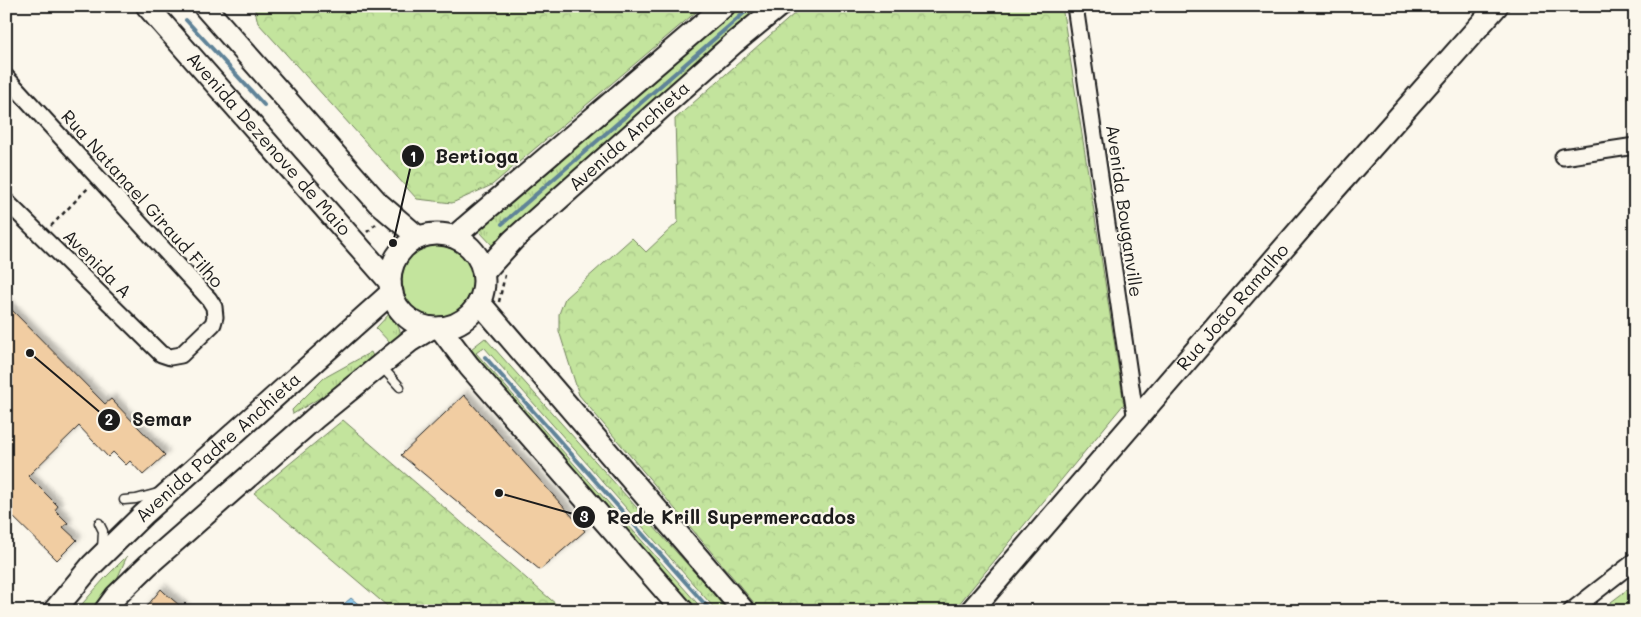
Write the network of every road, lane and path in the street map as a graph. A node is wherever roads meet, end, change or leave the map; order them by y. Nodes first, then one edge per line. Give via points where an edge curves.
1 (147, 6) edge
2 (204, 6) edge
3 (724, 6) edge
4 (779, 6) edge
5 (1075, 6) edge
6 (1497, 6) edge
7 (6, 78) edge
8 (1635, 146) edge
9 (1562, 157) dead end
10 (98, 178) junction
11 (6, 201) edge
12 (41, 236) junction
13 (454, 237) junction
14 (419, 238) junction
15 (484, 272) junction
16 (391, 287) junction
17 (479, 302) junction
18 (435, 328) junction
19 (161, 354) joint
20 (381, 366) junction
21 (400, 387) dead end
22 (1136, 421) junction
23 (169, 491) junction
24 (124, 500) dead end
25 (99, 523) dead end
26 (101, 556) junction
27 (1635, 561) edge
28 (54, 611) edge
29 (105, 611) edge
30 (683, 611) edge
31 (744, 611) edge
32 (971, 611) edge
33 (1571, 611) edge

1 - 16 main road, Avenida Dezenove de Maio
2 - 14 main road via 378,203
3 - 13 main road, Avenida Anchieta
4 - 15 main road, Avenida Anchieta via 514,240
5 - 22 street, Avenida Bouganville
6 - 22 main road, Rua João Ramalho
7 - 10 street, Rua Natanael Giraud Filho
8 - 9 street
10 - 12 path
10 - 19 street, Rua Natanael Giraud Filho via 214,307 212,324 181,355 170,357
11 - 12 street, Avenida A
12 - 19 street, Avenida A
13 - 14 main road via 431,235
13 - 15 main road via 468,245
14 - 16 main road via 398,256 391,271
15 - 17 main road via 484,288
16 - 18 main road via 397,305 406,316 418,324
16 - 23 main road, Avenida Padre Anchieta
17 - 18 main road via 463,321
17 - 31 main road
18 - 20 main road via 410,341
18 - 30 main road
20 - 21 lane
20 - 29 main road via 315,418 149,564
22 - 32 main road, Rua João Ramalho
23 - 24 lane
23 - 26 main road, Avenida Padre Anchieta
25 - 26 lane via 103,531
26 - 28 main road, Avenida Padre Anchieta
27 - 33 street

